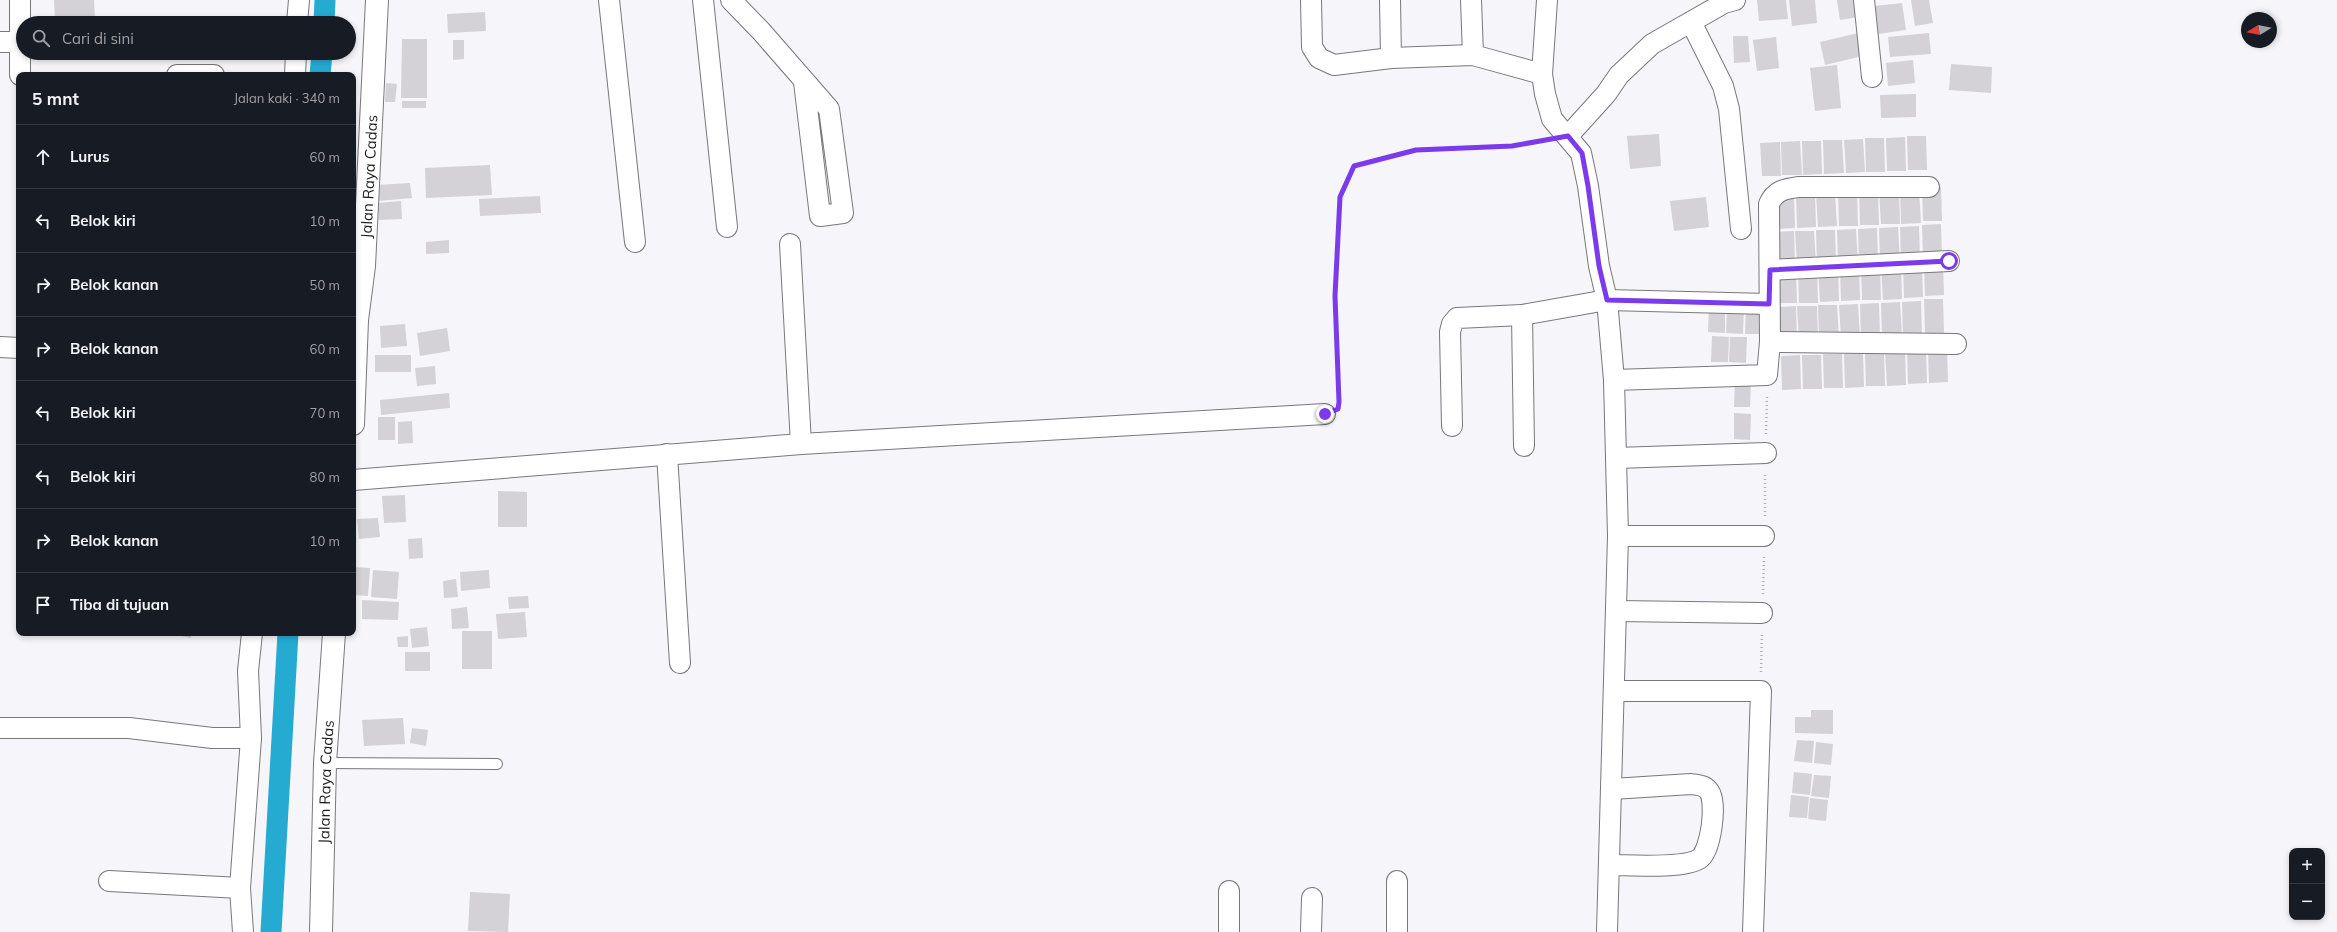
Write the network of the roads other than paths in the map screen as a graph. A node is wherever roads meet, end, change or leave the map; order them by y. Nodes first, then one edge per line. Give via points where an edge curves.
1 (20, 0) edge
2 (299, 0) edge
3 (377, 0) edge
4 (609, 0) edge
5 (703, 0) edge
6 (731, 0) edge
7 (1311, 0) edge
8 (1390, 0) edge
9 (1471, 0) edge
10 (1547, 0) edge
11 (1735, 0) edge
12 (1864, 0) edge
13 (20, 16) edge
14 (298, 16) edge
15 (1691, 22) junction
16 (0, 42) edge
17 (16, 42) edge
18 (1473, 55) junction
19 (1391, 58) junction
20 (20, 60) edge
21 (296, 60) edge
22 (20, 72) edge
23 (295, 72) edge
24 (1542, 74) junction
25 (1872, 77) dead end
26 (804, 82) junction
27 (1568, 136) junction
28 (1930, 187) dead end
29 (727, 227) dead end
30 (1741, 228) dead end
31 (635, 242) dead end
32 (790, 244) dead end
33 (1949, 261) dead end
34 (1770, 270) junction
35 (1607, 300) junction
36 (1769, 304) junction
37 (356, 314) edge
38 (1522, 315) junction
39 (1770, 342) junction
40 (1956, 344) dead end
41 (0, 347) edge
42 (16, 348) edge
43 (1614, 380) junction
44 (1325, 414) road end
45 (1452, 426) dead end
46 (801, 444) junction
47 (1524, 446) dead end
48 (1766, 453) dead end
49 (667, 454) junction
50 (1616, 458) junction
51 (356, 480) edge
52 (1618, 536) junction
53 (1764, 536) dead end
54 (1617, 611) junction
55 (1762, 613) dead end
56 (252, 636) edge
57 (334, 636) edge
58 (680, 664) dead end
59 (1615, 690) junction
60 (0, 728) edge
61 (251, 738) junction
62 (325, 763) junction
63 (497, 764) dead end
64 (1612, 789) junction
65 (1610, 865) junction
66 (109, 881) dead end
67 (1397, 882) dead end
68 (240, 888) junction
69 (1228, 891) dead end
70 (1312, 898) dead end
71 (243, 932) edge
72 (321, 932) edge
73 (1229, 932) edge
74 (1311, 932) edge
75 (1397, 932) edge
76 (1607, 932) edge
77 (1753, 932) edge

1 - 13 street
2 - 14 street
3 - 37 street, Jalan Raya Cadas via 364,266
4 - 31 street
5 - 29 street
6 - 26 street
7 - 19 street via 1311,42 1319,58 1339,65
8 - 19 street
9 - 18 street
10 - 24 street
11 - 15 street via 1724,3
12 - 25 street
15 - 27 street via 1652,44 1619,75 1606,94
15 - 30 street via 1723,86 1729,109
16 - 17 street
18 - 19 street
18 - 24 street
20 - 22 street
21 - 23 street
24 - 27 street via 1552,119
26 - 26 street via 829,109 843,212 820,216
27 - 35 street via 1582,153 1599,266
28 - 34 street via 1799,187 1782,190 1773,195 1769,204
32 - 46 street
33 - 34 street
34 - 36 street
35 - 36 street
35 - 38 street
35 - 43 street
36 - 39 street
38 - 45 street via 1457,318 1453,321 1450,332
38 - 47 street
39 - 40 street
39 - 43 street via 1767,375
41 - 42 street
43 - 50 street
44 - 46 street
46 - 49 street
48 - 50 street
49 - 51 street
49 - 58 street
50 - 52 street
52 - 53 street
52 - 54 street
54 - 55 street
54 - 59 street
56 - 61 street via 248,671
57 - 62 street, Jalan Raya Cadas
59 - 64 street
59 - 77 street via 1761,691
60 - 61 street via 128,728 212,738
61 - 68 street
62 - 63 lane
62 - 72 street, Jalan Raya Cadas
64 - 65 street
64 - 65 street via 1691,784 1708,790 1712,802 1711,831 1706,853 1699,859 1688,863
65 - 76 street
66 - 68 street
67 - 75 street
68 - 71 street
69 - 73 street
70 - 74 street

